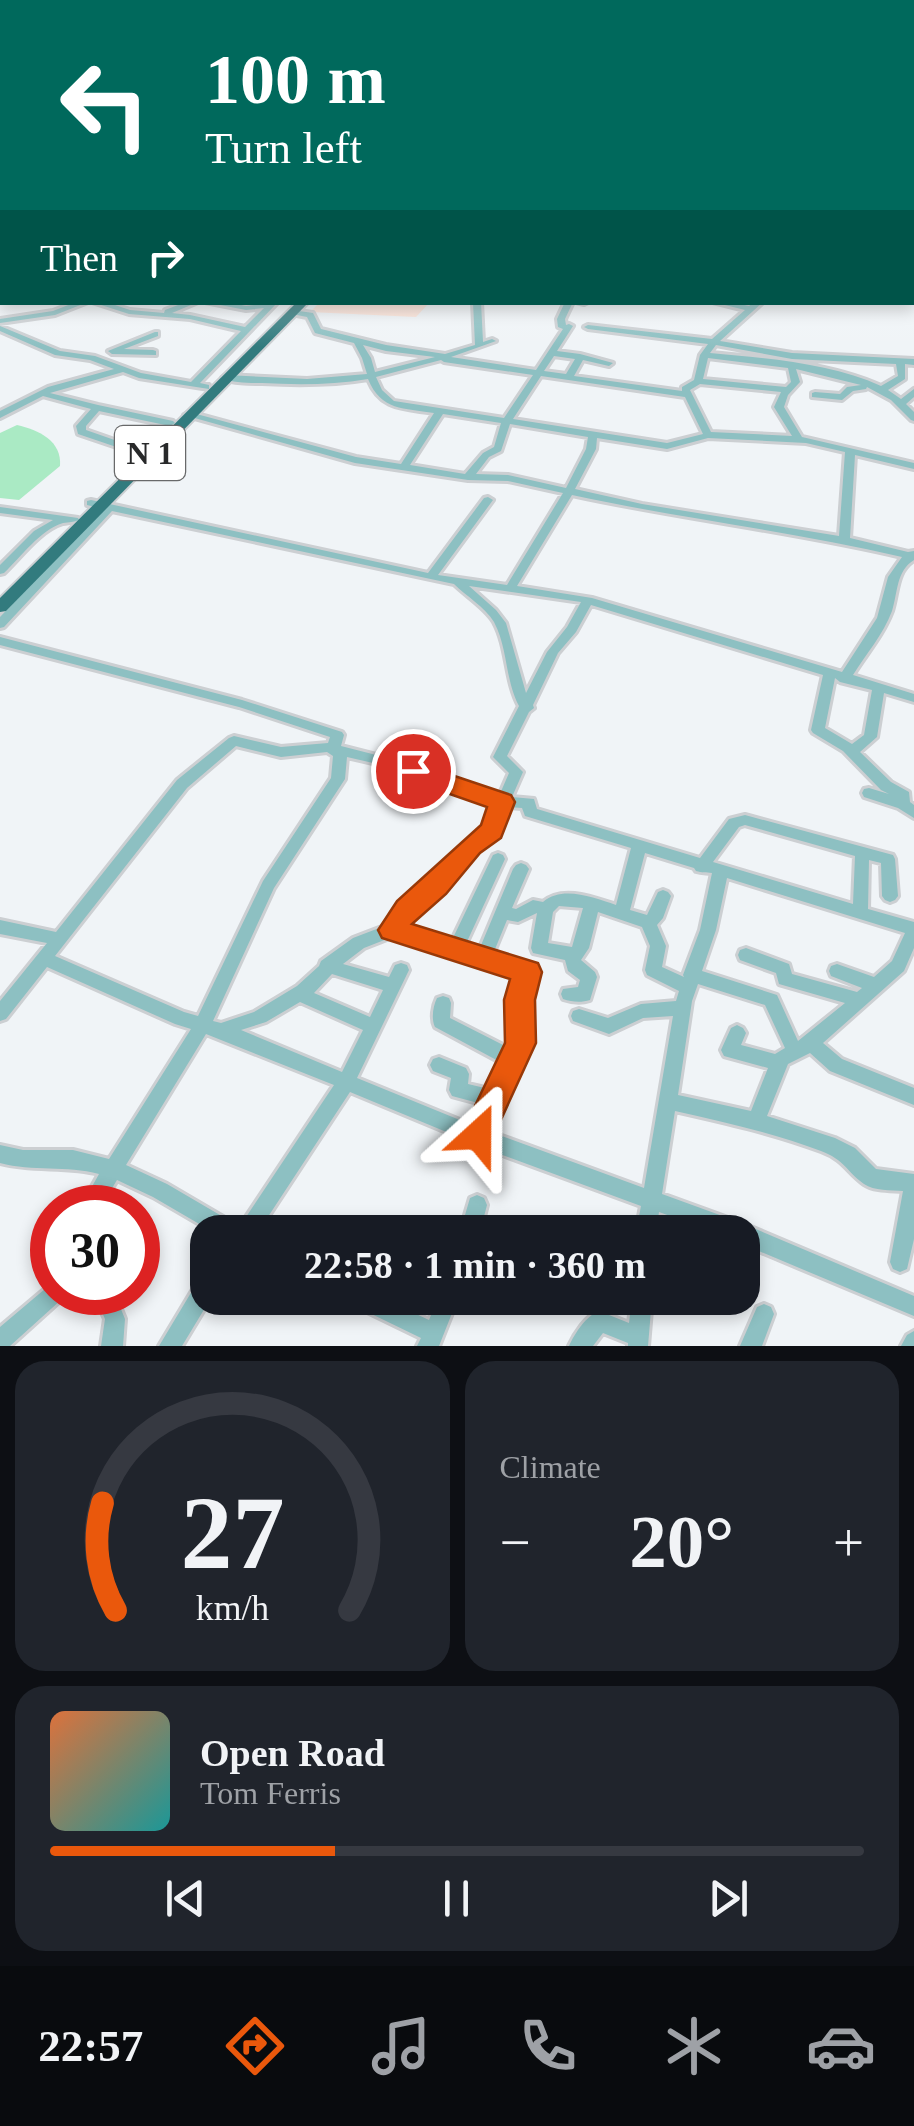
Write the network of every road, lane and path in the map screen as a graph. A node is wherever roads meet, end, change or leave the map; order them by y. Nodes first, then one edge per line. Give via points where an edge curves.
1 (76, 305) edge
2 (110, 305) edge
3 (157, 305) edge
4 (186, 305) edge
5 (228, 305) edge
6 (266, 305) edge
7 (271, 305) edge
8 (478, 305) edge
9 (568, 305) edge
10 (298, 306) edge
11 (755, 306) edge
12 (158, 315) junction
13 (0, 321) edge
14 (588, 327) dead end
15 (0, 328) edge
16 (245, 330) junction
17 (155, 334) junction
18 (492, 340) dead end
19 (358, 342) junction
20 (714, 342) junction
21 (480, 346) junction
22 (112, 352) junction
23 (153, 353) junction
24 (550, 353) junction
25 (704, 355) junction
26 (443, 357) junction
27 (580, 357) junction
28 (95, 359) junction
29 (900, 361) junction
30 (914, 362) edge
31 (609, 363) dead end
32 (792, 368) junction
33 (120, 370) junction
34 (538, 373) junction
35 (140, 375) junction
36 (569, 377) junction
37 (226, 378) junction
38 (370, 378) junction
39 (698, 381) junction
40 (199, 386) junction
41 (870, 386) junction
42 (790, 389) junction
43 (883, 390) junction
44 (914, 392) edge
45 (41, 393) junction
46 (688, 395) junction
47 (902, 403) junction
48 (97, 408) junction
49 (440, 411) junction
50 (0, 415) edge
51 (188, 415) junction
52 (914, 418) edge
53 (506, 422) junction
54 (170, 423) junction
55 (708, 435) junction
56 (593, 436) junction
57 (799, 440) junction
58 (140, 452) junction
59 (850, 452) junction
60 (406, 464) dead end
61 (914, 466) edge
62 (468, 477) junction
63 (567, 492) junction
64 (488, 500) dead end
65 (101, 504) junction
66 (0, 510) edge
67 (69, 519) junction
68 (844, 540) junction
69 (912, 555) edge
70 (0, 570) edge
71 (430, 577) junction
72 (457, 581) junction
73 (510, 589) junction
74 (0, 592) edge
75 (588, 600) junction
76 (0, 607) edge
77 (0, 624) edge
78 (0, 640) edge
79 (836, 677) junction
80 (878, 690) junction
81 (914, 698) edge
82 (528, 708) junction
83 (852, 751) junction
84 (336, 752) junction
85 (869, 793) dead end
86 (502, 802) junction
87 (909, 803) edge
88 (639, 846) junction
89 (862, 854) junction
90 (498, 859) dead end
91 (701, 867) junction
92 (520, 868) dead end
93 (720, 874) junction
94 (482, 893) junction
95 (662, 896) dead end
96 (890, 896) dead end
97 (592, 903) junction
98 (506, 906) junction
99 (546, 908) junction
100 (860, 912) junction
101 (621, 914) junction
102 (648, 922) junction
103 (0, 927) edge
104 (392, 930) junction
105 (58, 939) junction
106 (456, 951) junction
107 (746, 955) dead end
108 (572, 956) junction
109 (43, 958) junction
110 (482, 961) junction
111 (327, 966) junction
112 (906, 968) edge
113 (837, 971) dead end
114 (690, 981) junction
115 (877, 986) junction
116 (297, 993) junction
117 (569, 994) dead end
118 (861, 1000) junction
119 (443, 1002) dead end
120 (683, 1008) junction
121 (0, 1014) edge
122 (579, 1016) dead end
123 (202, 1026) junction
124 (373, 1026) junction
125 (223, 1032) junction
126 (737, 1033) dead end
127 (802, 1047) junction
128 (514, 1060) junction
129 (778, 1063) junction
130 (438, 1064) dead end
131 (348, 1081) junction
132 (914, 1097) edge
133 (492, 1098) junction
134 (667, 1101) junction
135 (756, 1121) junction
136 (478, 1135) junction
137 (0, 1154) edge
138 (115, 1170) junction
139 (914, 1183) edge
140 (105, 1185) edge
141 (649, 1200) junction
142 (478, 1205) dead end
143 (203, 1215) edge
144 (258, 1215) edge
145 (475, 1215) edge
146 (648, 1215) edge
147 (691, 1215) edge
148 (760, 1241) edge
149 (900, 1262) dead end
150 (914, 1306) edge
151 (190, 1312) edge
152 (30, 1314) edge
153 (764, 1314) dead end
154 (113, 1315) edge
155 (389, 1315) edge
156 (441, 1315) edge
157 (640, 1315) edge
158 (431, 1340) edge
159 (0, 1341) edge
160 (638, 1342) edge
161 (112, 1346) edge
162 (170, 1346) edge
163 (580, 1346) edge
164 (751, 1346) edge

1 - 13 street
2 - 12 street
3 - 12 street
4 - 12 street
5 - 6 street
7 - 16 street
8 - 21 street
9 - 24 street
10 - 19 street via 318,332
10 - 37 highway, N 1
10 - 40 highway, N 1
11 - 20 street
12 - 16 street
12 - 17 street
14 - 20 street
15 - 28 street
16 - 40 street
17 - 22 street
17 - 23 street
18 - 21 street
19 - 26 street
19 - 38 street
20 - 25 street
20 - 29 street via 792,356
21 - 26 street
22 - 23 street
22 - 28 street
23 - 35 street via 153,364
24 - 27 street
24 - 34 street
25 - 32 street
25 - 39 street
26 - 34 street
26 - 38 street
27 - 31 street
27 - 36 street
28 - 33 street
29 - 30 street
29 - 43 street via 902,377
32 - 41 street
32 - 42 street via 796,382
33 - 35 street
33 - 45 street
34 - 36 street
34 - 53 street
35 - 40 street
36 - 46 street
37 - 38 street via 309,384
37 - 51 highway, N 1
38 - 49 street via 385,401
39 - 42 street
39 - 46 street via 687,386
40 - 54 highway, N 1
41 - 42 street via 850,388 842,397 815,398
41 - 43 street
42 - 57 street via 779,407
43 - 47 street
44 - 47 street
45 - 48 street
45 - 50 street
46 - 55 street
47 - 52 street
48 - 54 street
48 - 58 street via 81,432
49 - 53 street
49 - 60 street
51 - 62 street via 355,460
51 - 65 highway, N 1
53 - 56 street
53 - 62 street via 498,449
54 - 58 highway, N 1
55 - 56 street via 667,446
55 - 57 street
56 - 63 street
57 - 59 street
58 - 65 highway, N 1
59 - 61 street
59 - 68 street
62 - 63 street via 508,478
63 - 68 street
63 - 73 street
64 - 71 street
65 - 67 highway, N 1
65 - 71 street
65 - 76 highway, N 1
65 - 77 street
66 - 67 street
67 - 70 street via 38,533
67 - 74 highway, N 1
68 - 69 street
69 - 79 street via 890,579 883,618
71 - 72 street
72 - 73 street
72 - 82 street via 498,619
73 - 75 street
75 - 79 street
75 - 82 street via 553,652
78 - 84 street via 337,735
79 - 80 street
79 - 83 street via 818,730
80 - 81 street
80 - 83 street via 870,736
82 - 86 street via 500,757 516,772
83 - 87 street
84 - 86 street via 376,758
84 - 105 street via 314,746 282,752 229,742 182,784
84 - 123 street via 338,779 268,886
85 - 87 street
86 - 88 street via 529,804 530,812
86 - 104 street via 492,831
88 - 91 street
88 - 101 street
89 - 91 street via 746,820 734,823
89 - 96 street via 888,859
89 - 100 street
90 - 94 street
91 - 93 street
92 - 98 street
93 - 100 street
93 - 114 street
94 - 98 street
94 - 106 street
95 - 102 street
97 - 99 street via 556,900
97 - 101 street
97 - 108 street via 581,948
98 - 99 street via 518,916 530,907
98 - 110 street
99 - 108 street via 539,948
100 - 112 street via 914,930
101 - 102 street
102 - 114 street via 658,946 651,968
103 - 105 street
104 - 106 street
104 - 111 street via 367,936
105 - 109 street
106 - 110 street
107 - 118 street via 783,969 785,979
108 - 117 street via 589,977 584,995
109 - 121 street
109 - 123 street
110 - 128 street via 527,972
111 - 116 street
111 - 124 street via 397,978
112 - 115 street
113 - 115 street
114 - 120 street
114 - 127 street via 772,1001
115 - 118 street
116 - 124 street
116 - 125 street
118 - 127 street
119 - 128 street via 441,1022
120 - 122 street via 641,1010 609,1026
120 - 134 street
123 - 125 street
123 - 138 street
124 - 131 street
125 - 131 street
126 - 129 street via 730,1050
127 - 129 street
127 - 132 street
128 - 133 street
129 - 135 street
130 - 133 street via 460,1074 458,1090
131 - 136 street
131 - 144 street
133 - 136 street
134 - 135 street
134 - 141 street
135 - 139 street via 839,1148 872,1178
136 - 141 street
137 - 138 street via 29,1162 67,1158
138 - 140 street
138 - 143 street
139 - 149 street
141 - 146 street
141 - 147 street
142 - 145 street
148 - 150 street
151 - 162 street
152 - 159 street
153 - 164 street
154 - 161 street
155 - 158 street
156 - 158 street
157 - 160 street
160 - 163 street via 599,1321

